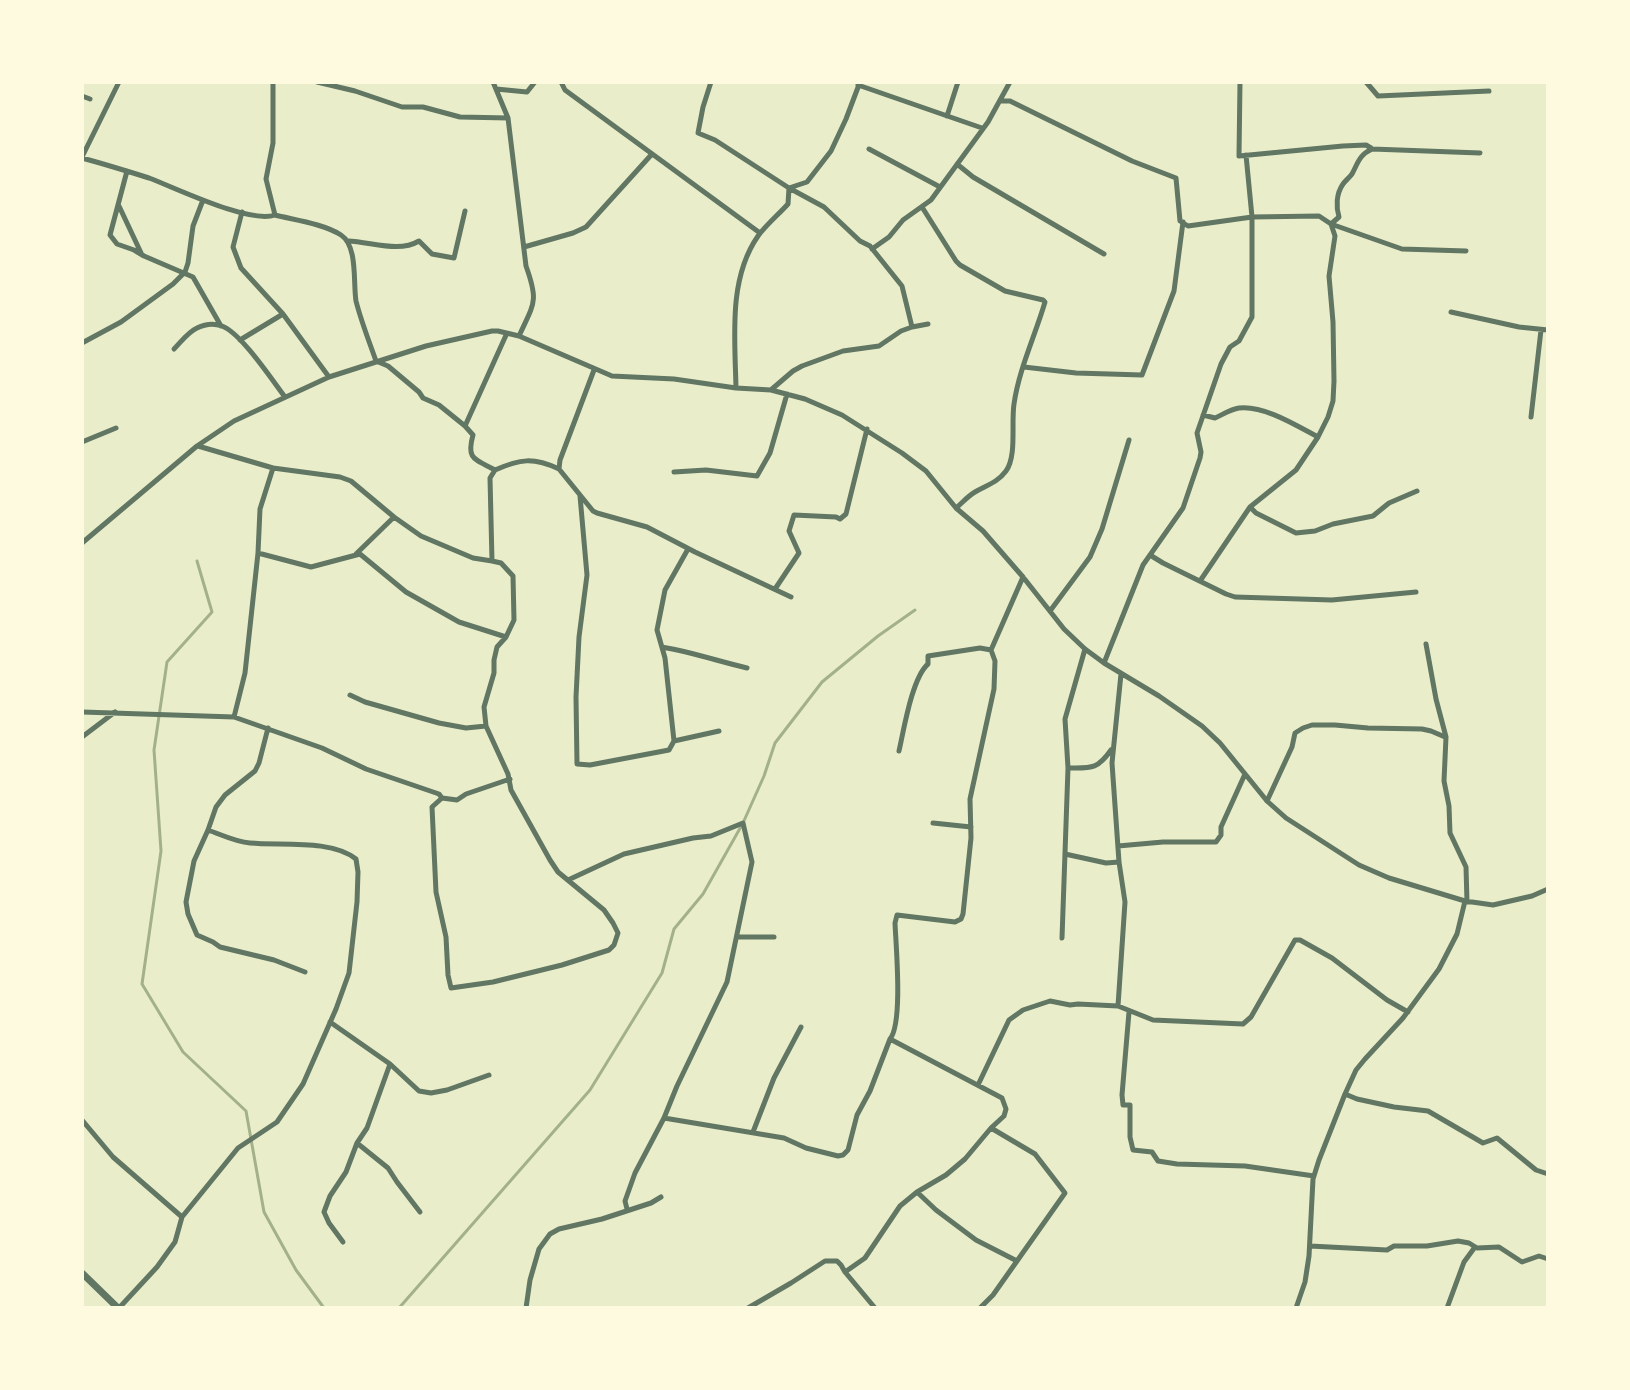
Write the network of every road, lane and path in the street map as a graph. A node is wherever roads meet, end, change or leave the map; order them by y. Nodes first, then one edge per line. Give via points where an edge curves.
1 (119, 82) edge
2 (273, 82) edge
3 (317, 82) edge
4 (493, 82) edge
5 (535, 82) edge
6 (561, 82) edge
7 (711, 82) edge
8 (958, 82) edge
9 (1010, 82) edge
10 (1240, 82) edge
11 (1366, 82) edge
12 (859, 84) edge
13 (496, 89) junction
14 (1489, 91) dead end
15 (82, 96) edge
16 (90, 99) dead end
17 (1000, 101) junction
18 (947, 116) junction
19 (508, 118) junction
20 (982, 129) junction
21 (869, 149) dead end
22 (1372, 149) junction
23 (1480, 153) dead end
24 (652, 154) junction
25 (1246, 155) junction
26 (82, 158) edge
27 (957, 164) junction
28 (127, 171) junction
29 (940, 187) junction
30 (789, 188) junction
31 (203, 200) junction
32 (119, 205) junction
33 (922, 207) junction
34 (465, 211) dead end
35 (242, 212) junction
36 (275, 215) junction
37 (1252, 217) junction
38 (1183, 222) junction
39 (1331, 224) junction
40 (760, 233) junction
41 (348, 241) junction
42 (524, 247) junction
43 (872, 249) junction
44 (1466, 251) dead end
45 (1104, 254) dead end
46 (142, 255) junction
47 (185, 272) junction
48 (1451, 312) dead end
49 (283, 314) junction
50 (928, 324) dead end
51 (221, 326) junction
52 (912, 327) junction
53 (1544, 330) edge
54 (507, 333) junction
55 (519, 336) junction
56 (240, 340) junction
57 (82, 343) edge
58 (174, 349) dead end
59 (376, 361) junction
60 (1024, 367) junction
61 (594, 370) junction
62 (329, 377) junction
63 (736, 388) junction
64 (771, 390) junction
65 (787, 394) junction
66 (285, 397) junction
67 (1203, 415) junction
68 (1531, 417) dead end
69 (465, 426) junction
70 (116, 428) dead end
71 (867, 429) junction
72 (1318, 437) junction
73 (1129, 440) dead end
74 (82, 442) edge
75 (197, 446) junction
76 (273, 468) junction
77 (559, 469) junction
78 (495, 470) junction
79 (674, 472) dead end
80 (1417, 491) dead end
81 (580, 496) junction
82 (1250, 507) junction
83 (956, 508) junction
84 (394, 517) junction
85 (82, 543) edge
86 (688, 549) junction
87 (258, 553) junction
88 (355, 555) junction
89 (1150, 555) junction
90 (492, 561) junction
91 (1023, 577) junction
92 (1200, 581) junction
93 (775, 590) junction
94 (1416, 592) dead end
95 (791, 597) dead end
96 (1050, 611) junction
97 (506, 637) junction
98 (1426, 644) dead end
99 (662, 647) junction
100 (1085, 649) junction
101 (991, 650) junction
102 (1104, 663) junction
103 (747, 668) dead end
104 (1121, 674) junction
105 (350, 695) dead end
106 (82, 712) edge
107 (115, 712) junction
108 (234, 717) junction
109 (486, 726) junction
110 (268, 728) junction
111 (719, 731) dead end
112 (82, 737) edge
113 (1446, 737) junction
114 (674, 741) junction
115 (1112, 748) junction
116 (899, 751) dead end
117 (1068, 768) junction
118 (1245, 774) junction
119 (510, 779) junction
120 (442, 798) junction
121 (1267, 801) junction
122 (933, 823) dead end
123 (971, 827) junction
124 (208, 830) junction
125 (1118, 846) junction
126 (1065, 854) junction
127 (1119, 862) junction
128 (568, 880) junction
129 (1548, 889) edge
130 (1466, 902) junction
131 (737, 937) junction
132 (774, 937) dead end
133 (1062, 938) dead end
134 (305, 972) dead end
135 (1118, 1006) junction
136 (1129, 1012) junction
137 (1408, 1012) junction
138 (330, 1022) junction
139 (801, 1027) dead end
140 (890, 1039) junction
141 (390, 1064) junction
142 (489, 1075) dead end
143 (978, 1085) junction
144 (1345, 1094) junction
145 (664, 1118) junction
146 (82, 1120) edge
147 (991, 1128) junction
148 (753, 1132) junction
149 (357, 1143) junction
150 (1548, 1174) edge
151 (1314, 1176) junction
152 (917, 1192) junction
153 (661, 1197) dead end
154 (627, 1209) junction
155 (420, 1212) dead end
156 (182, 1217) junction
157 (343, 1242) dead end
158 (1310, 1246) junction
159 (1475, 1247) junction
160 (1548, 1259) edge
161 (1017, 1261) junction
162 (845, 1272) junction
163 (82, 1273) edge
164 (119, 1308) edge
165 (526, 1308) edge
166 (748, 1308) edge
167 (875, 1308) edge
168 (980, 1308) edge
169 (1296, 1308) edge
170 (1447, 1308) edge

1 - 26 street
2 - 36 street via 273,143 266,179
3 - 19 street via 402,107
4 - 13 street
5 - 13 street via 527,92
6 - 24 street
7 - 30 street via 698,133
8 - 18 street
9 - 17 street
10 - 25 street via 1239,156
11 - 14 street via 1378,96
12 - 18 street
12 - 30 street via 831,151 807,182
13 - 19 street
15 - 16 street
17 - 20 street
17 - 38 street via 1010,101 1176,178
18 - 20 street
19 - 42 street
20 - 27 street
21 - 29 street
22 - 23 street
22 - 25 street via 1343,146
22 - 39 street via 1359,158 1343,183 1337,199 1339,217
24 - 40 street
24 - 42 street via 586,227
25 - 37 street
26 - 28 street
27 - 29 street
27 - 45 street
28 - 31 street
28 - 32 street
29 - 33 street
30 - 40 street via 788,204
30 - 43 street via 824,207
31 - 35 street
31 - 47 street
32 - 46 street
32 - 46 street via 110,235
33 - 43 street
33 - 60 street via 960,265 1005,291 1045,302
34 - 41 street via 454,258 432,254 419,241 403,248
35 - 36 street
35 - 49 street via 233,247 241,268
36 - 41 street
37 - 38 street via 1193,226
37 - 39 street via 1319,216
37 - 67 street via 1252,317 1221,364
38 - 60 street via 1174,291 1142,375
39 - 44 street via 1402,249
39 - 72 street via 1333,401
40 - 63 street via 749,250 736,303
41 - 59 street via 356,301
42 - 55 street via 534,302
43 - 52 street via 902,286
46 - 47 street
47 - 51 street
47 - 57 street via 121,322
48 - 53 street
49 - 56 street
49 - 62 street
50 - 52 street
51 - 56 street
51 - 58 street via 194,329
52 - 64 street via 879,346 843,351 802,366
53 - 68 street
54 - 55 street
54 - 59 street via 492,331
54 - 69 street
55 - 61 street
56 - 66 street
59 - 62 street
59 - 69 street
60 - 83 street via 1007,470
61 - 63 street
61 - 77 street
62 - 66 street
63 - 64 street
64 - 65 street
65 - 71 street
65 - 79 street via 770,453 757,476
66 - 75 street
67 - 72 street via 1215,418 1236,408 1260,411
67 - 89 street via 1197,433 1200,458 1183,508
69 - 78 street via 473,435 471,457
70 - 74 street
71 - 83 street via 926,471
71 - 93 street via 846,514 840,519 794,515 789,531 799,553
72 - 82 street via 1296,470
73 - 96 street via 1090,557
75 - 76 street
75 - 85 street
76 - 84 street via 351,481
76 - 87 street via 260,509
77 - 78 street via 518,460
77 - 81 street
78 - 90 street via 490,478
80 - 82 street via 1373,516 1296,533
81 - 86 street via 597,513 647,527
81 - 114 street via 587,575 579,637 577,764 669,750
82 - 92 street
83 - 91 street
84 - 88 street
84 - 90 street via 421,536
86 - 93 street
86 - 99 street via 665,590 657,630
87 - 88 street via 311,567
87 - 108 street via 245,673
88 - 97 street via 459,622
89 - 92 street
89 - 102 street
90 - 97 street via 513,576 515,613
91 - 96 street
91 - 101 street
92 - 94 street via 1235,597 1332,600
93 - 95 street
96 - 100 street
97 - 109 street via 497,647 486,695
98 - 113 street
99 - 103 street
99 - 114 street
100 - 102 street
100 - 117 street via 1065,719
101 - 116 street via 928,656
101 - 123 street via 994,689 970,799
102 - 104 street
104 - 115 street
104 - 118 street via 1202,726
105 - 109 street via 439,723
106 - 107 street
107 - 108 street
107 - 112 street
108 - 110 street
109 - 119 street
110 - 120 street
110 - 124 street via 255,771 221,800
111 - 114 street
113 - 121 street via 1422,729 1303,728 1295,733
113 - 130 street via 1450,833 1466,867
115 - 117 street via 1096,767
115 - 125 street
117 - 126 street
118 - 121 street
118 - 125 street via 1216,842
119 - 120 street via 457,800
119 - 128 street via 550,860
120 - 128 street via 432,807 436,892 451,988 609,950 618,933 613,923
121 - 130 street via 1359,865
122 - 123 street
123 - 140 street via 961,919 897,915 897,1003
124 - 134 street via 194,861 186,902 197,935
124 - 138 street via 239,842 315,845 356,859 349,973
125 - 127 street
126 - 127 street
126 - 133 street
127 - 135 street via 1125,902
128 - 131 street via 624,854 711,836 743,823 752,862
129 - 130 street via 1493,905
130 - 137 street via 1450,950
131 - 132 street
131 - 145 street via 725,987
135 - 136 street
135 - 143 street via 1050,1001 1018,1012 1009,1020
136 - 137 street via 1153,1020 1243,1024 1295,940 1300,940
136 - 151 street via 1122,1095 1123,1105 1130,1105 1133,1150 1177,1164
137 - 144 street via 1356,1070
138 - 141 street
138 - 156 street via 303,1084 277,1122 238,1148
139 - 148 street
140 - 143 street
140 - 148 street via 843,1155
141 - 142 street via 419,1091 431,1093
141 - 149 street
143 - 147 street via 1006,1104 1004,1116
144 - 150 street via 1428,1111 1483,1143 1497,1138
144 - 151 street
145 - 148 street
145 - 154 street via 635,1173
146 - 156 street via 113,1157
147 - 152 street via 965,1159
147 - 161 street via 1035,1154 1065,1193
149 - 155 street via 388,1168
149 - 157 street via 324,1212
151 - 158 street
152 - 161 street via 976,1240
152 - 162 street via 900,1206 865,1258
153 - 154 street
154 - 165 street via 550,1234 539,1249
156 - 164 street via 175,1242
158 - 159 street via 1387,1250 1458,1241
158 - 169 street
159 - 160 street via 1499,1247 1522,1262 1539,1256
159 - 170 street
161 - 168 street
162 - 166 street via 837,1261 825,1261
162 - 167 street
163 - 164 street

